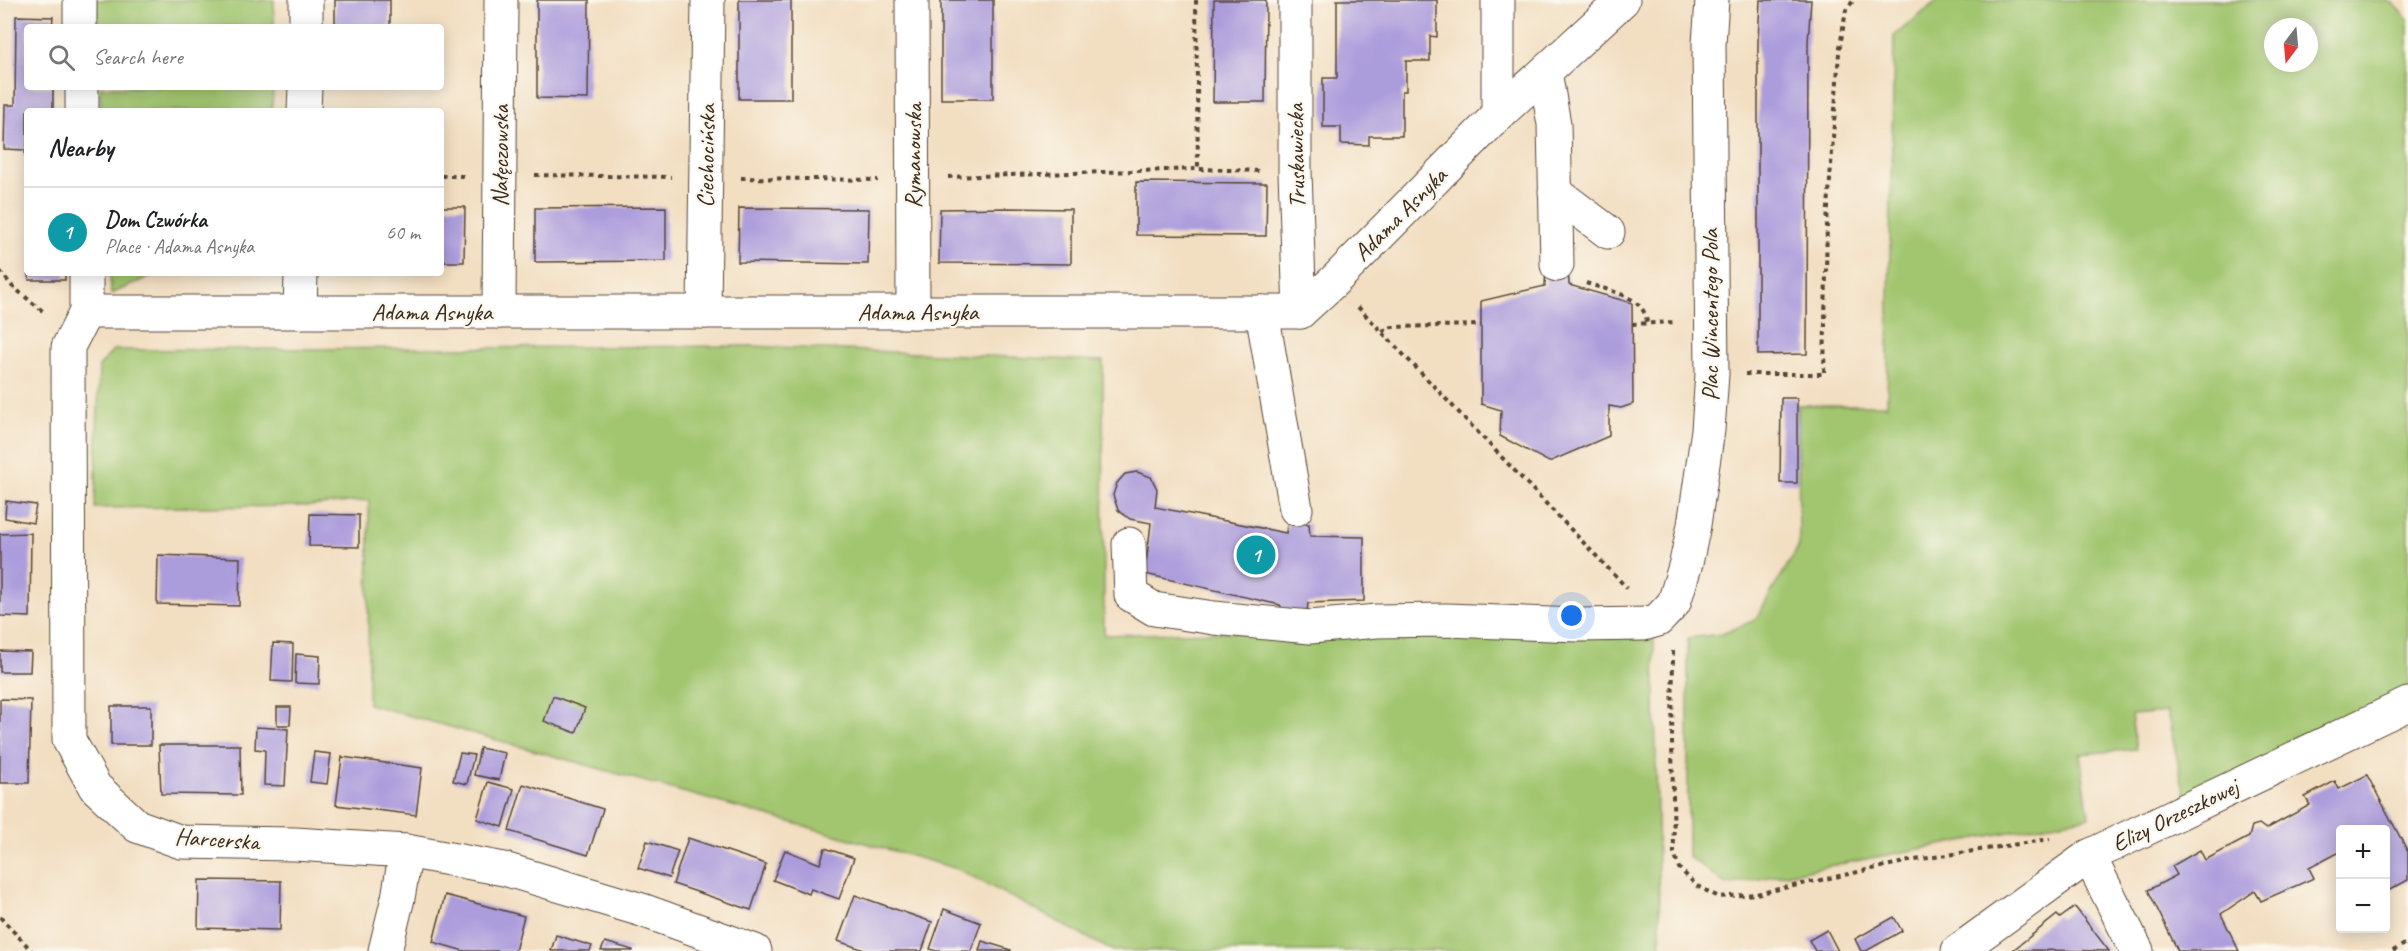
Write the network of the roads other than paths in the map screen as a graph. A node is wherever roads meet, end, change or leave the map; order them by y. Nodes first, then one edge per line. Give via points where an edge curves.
1 (80, 0) edge
2 (306, 0) edge
3 (501, 0) edge
4 (708, 0) edge
5 (912, 0) edge
6 (1295, 0) edge
7 (1498, 0) edge
8 (1623, 0) edge
9 (1712, 0) edge
10 (80, 24) edge
11 (306, 24) edge
12 (1545, 72) junction
13 (82, 90) edge
14 (304, 90) edge
15 (82, 108) edge
16 (304, 108) edge
17 (1498, 115) junction
18 (1555, 192) junction
19 (1608, 232) dead end
20 (1568, 273) road end
21 (86, 276) edge
22 (301, 276) edge
23 (87, 312) junction
24 (300, 312) junction
25 (500, 312) junction
26 (704, 312) junction
27 (913, 312) junction
28 (1262, 312) junction
29 (1300, 312) junction
30 (1296, 508) dead end
31 (1129, 544) dead end
32 (2408, 704) edge
33 (406, 851) junction
34 (2089, 856) junction
35 (385, 951) edge
36 (755, 951) edge
37 (1958, 951) edge
38 (2137, 951) edge

1 - 10 street
2 - 11 street
3 - 25 street, Nałęczowska
4 - 26 street, Ciechocińska
5 - 27 street, Rymanowska
6 - 29 street, Truskawiecka
7 - 17 street
8 - 12 street, Adama Asnyka
9 - 31 street, Plac Wincentego Pola via 1709,44 1712,374 1708,430 1692,535 1665,634 1644,624 1447,620 1310,627 1154,609 1131,595
12 - 17 street, Adama Asnyka
12 - 18 street via 1554,124
13 - 15 street
14 - 16 street
17 - 29 street, Adama Asnyka
18 - 19 street
18 - 20 street
21 - 23 street
22 - 24 street
23 - 24 street, Adama Asnyka
23 - 33 street, Harcerska via 68,347 69,740 94,787 137,826 181,842
24 - 25 street, Adama Asnyka
25 - 26 street, Adama Asnyka
26 - 27 street, Adama Asnyka
27 - 28 street, Adama Asnyka
28 - 29 street, Adama Asnyka
28 - 30 street
32 - 34 street, Elizy Orzeszkowej
33 - 35 street
33 - 36 street, Harcerska via 504,869 642,910
34 - 37 street, Elizy Orzeszkowej
34 - 38 street

